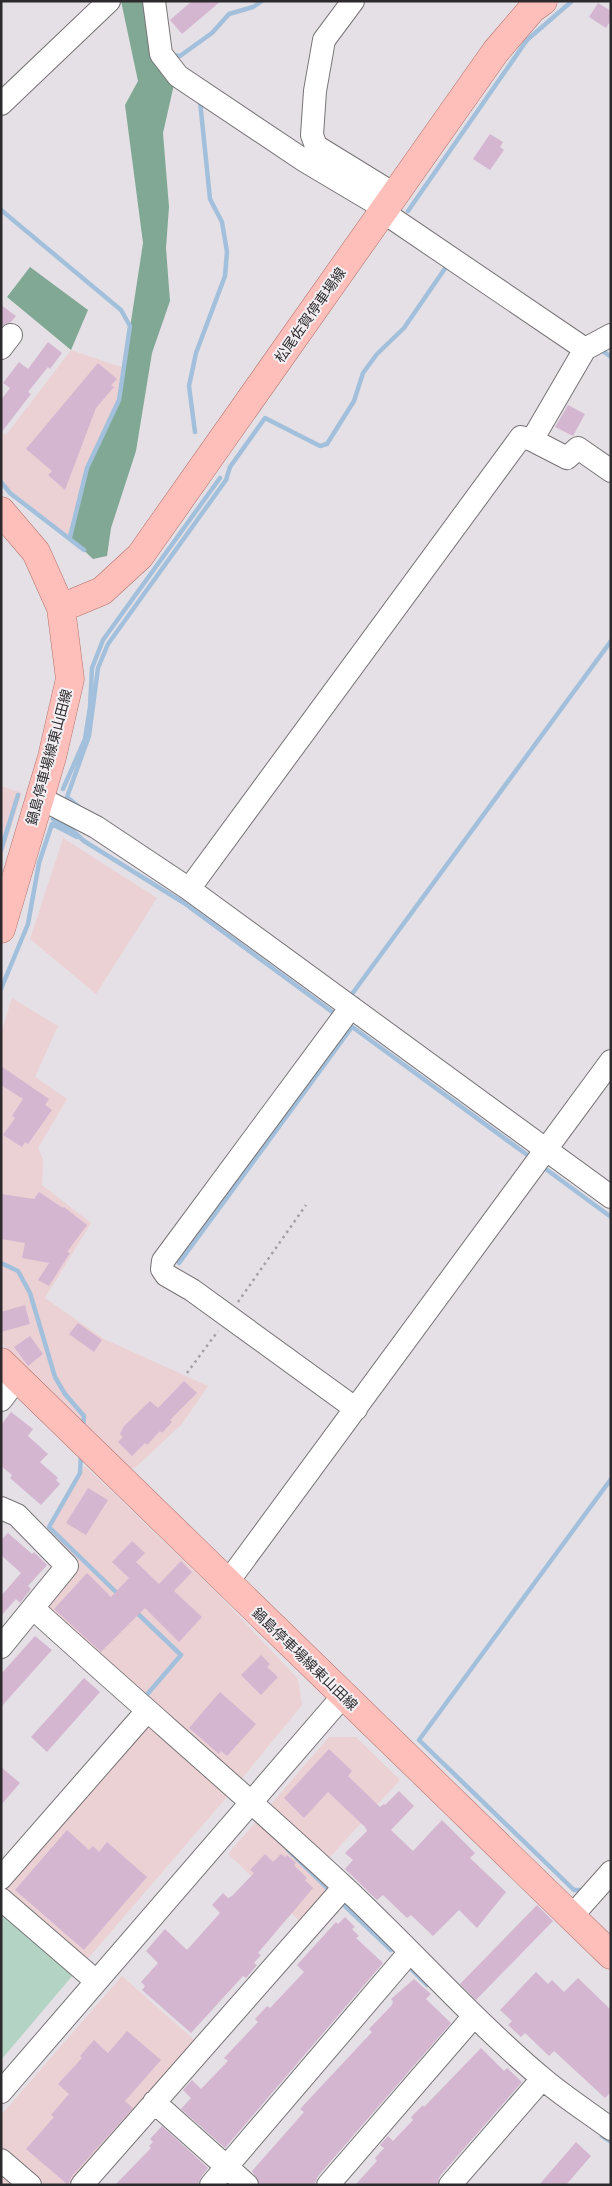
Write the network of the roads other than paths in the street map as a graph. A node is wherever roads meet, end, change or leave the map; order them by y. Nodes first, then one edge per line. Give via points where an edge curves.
1 (108, 1) edge
2 (154, 1) edge
3 (353, 1) edge
4 (542, 1) edge
5 (1, 104) edge
6 (311, 154) junction
7 (389, 201) junction
8 (602, 344) edge
9 (532, 440) junction
10 (611, 471) edge
11 (1, 511) edge
12 (61, 608) junction
13 (40, 798) junction
14 (189, 889) junction
15 (1, 929) edge
16 (351, 1007) junction
17 (611, 1061) edge
18 (546, 1150) junction
19 (611, 1197) edge
20 (6, 1381) edge
21 (356, 1408) junction
22 (1, 1508) edge
23 (228, 1583) junction
24 (34, 1609) junction
25 (1, 1646) edge
26 (343, 1696) junction
27 (141, 1707) junction
28 (252, 1802) junction
29 (611, 1872) edge
30 (1, 1878) edge
31 (344, 1887) junction
32 (1, 1899) edge
33 (571, 1917) junction
34 (607, 1943) edge
35 (410, 1952) junction
36 (96, 1981) junction
37 (474, 2016) junction
38 (542, 2079) junction
39 (1, 2092) edge
40 (154, 2102) junction
41 (611, 2129) edge
42 (1, 2160) edge
43 (226, 2167) junction
44 (30, 2185) edge
45 (82, 2185) edge
46 (211, 2185) edge
47 (247, 2185) edge
48 (328, 2185) edge
49 (450, 2185) edge

1 - 5 street
2 - 6 street via 161,54 178,76
3 - 6 street via 324,40 315,91
4 - 7 main road, 松尾佐賀停車場線 via 496,51
6 - 7 street
7 - 8 street via 392,218
7 - 12 main road, 松尾佐賀停車場線 via 140,556 102,591
8 - 9 street
9 - 10 street via 567,458 578,448
9 - 14 street via 521,437
11 - 12 main road, 鍋島停車場線東山田線 via 36,552
12 - 13 main road, 鍋島停車場線東山田線 via 70,679
13 - 14 street via 96,827
13 - 15 main road, 鍋島停車場線東山田線
14 - 16 street
16 - 18 street
16 - 21 street via 163,1261 162,1269 166,1275 192,1290
17 - 18 street
18 - 19 street
18 - 21 street
20 - 23 main road, 鍋島停車場線東山田線 via 81,1441
21 - 23 street
22 - 24 street via 16,1515 67,1566
23 - 26 main road, 鍋島停車場線東山田線
24 - 25 street
24 - 27 street
26 - 28 street
26 - 33 main road, 鍋島停車場線東山田線
27 - 28 street
27 - 30 street
28 - 31 street
28 - 36 street
29 - 33 street
31 - 35 street
31 - 40 street
32 - 36 street
33 - 34 main road, 鍋島停車場線東山田線
35 - 37 street
35 - 43 street
36 - 39 street
37 - 38 street
37 - 48 street
38 - 41 street
38 - 49 street
40 - 43 street
40 - 45 street
42 - 44 street
43 - 46 street
43 - 47 street

